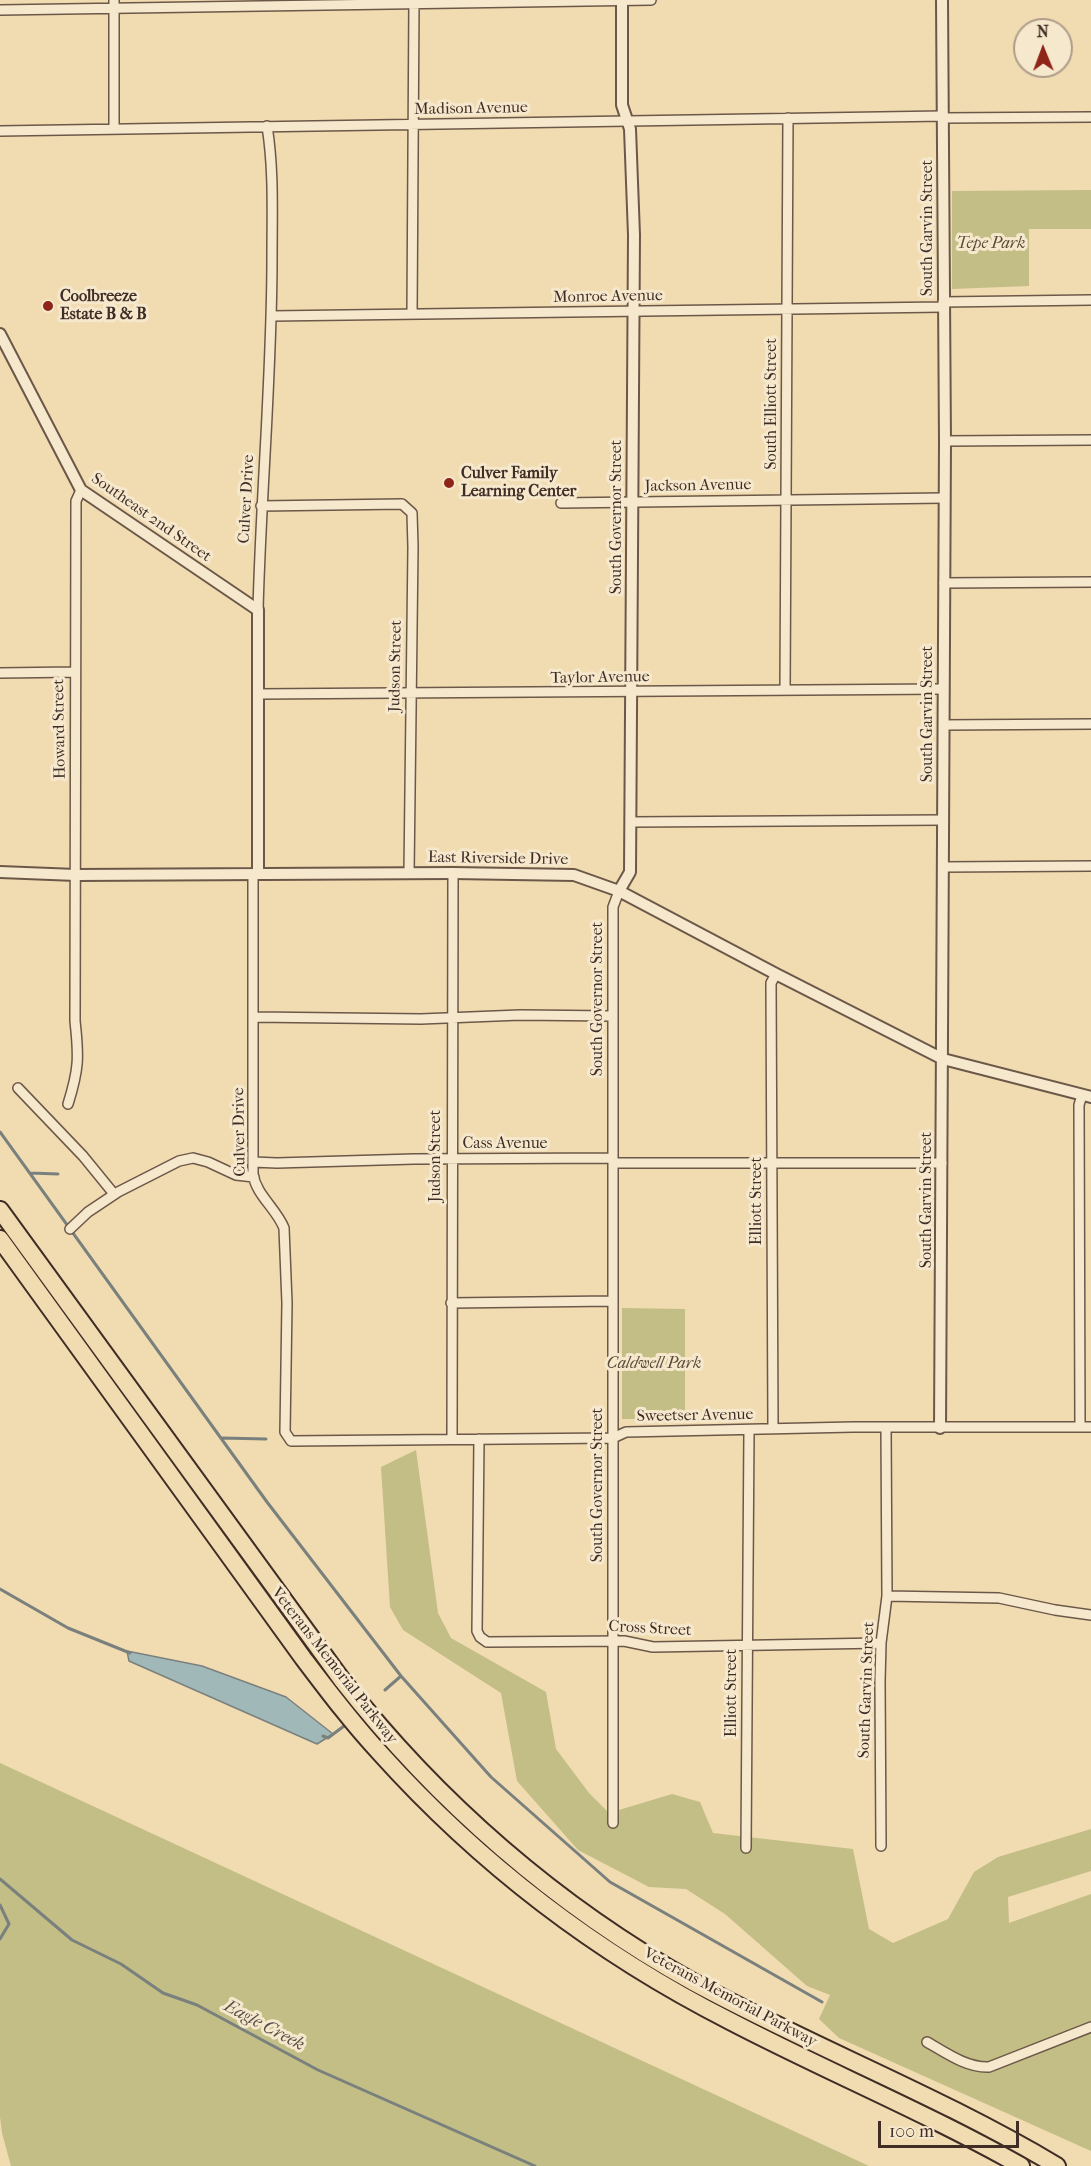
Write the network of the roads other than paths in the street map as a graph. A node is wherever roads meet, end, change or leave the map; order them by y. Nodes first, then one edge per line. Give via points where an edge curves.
1 (622, 0) edge
2 (651, 0) edge
3 (942, 0) edge
4 (414, 2) edge
5 (114, 4) edge
6 (0, 10) edge
7 (943, 117) junction
8 (1091, 117) edge
9 (788, 118) junction
10 (627, 121) junction
11 (412, 124) junction
12 (267, 126) junction
13 (114, 128) junction
14 (0, 130) edge
15 (1091, 300) edge
16 (943, 305) junction
17 (787, 309) junction
18 (633, 312) junction
19 (412, 314) junction
20 (272, 316) junction
21 (0, 334) edge
22 (1091, 440) edge
23 (945, 441) junction
24 (81, 490) junction
25 (944, 498) junction
26 (786, 500) junction
27 (632, 502) junction
28 (561, 503) dead end
29 (261, 506) junction
30 (1091, 582) edge
31 (944, 583) junction
32 (258, 609) junction
33 (75, 672) junction
34 (0, 673) edge
35 (785, 689) junction
36 (944, 689) junction
37 (632, 692) junction
38 (258, 694) junction
39 (411, 694) junction
40 (1091, 724) edge
41 (944, 725) junction
42 (943, 820) junction
43 (631, 822) junction
44 (1091, 866) edge
45 (943, 867) junction
46 (0, 872) edge
47 (410, 873) junction
48 (453, 873) junction
49 (256, 874) junction
50 (76, 875) junction
51 (619, 891) junction
52 (776, 974) junction
53 (613, 1016) junction
54 (254, 1017) junction
55 (452, 1017) junction
56 (943, 1059) junction
57 (18, 1088) dead end
58 (1087, 1096) edge
59 (68, 1104) dead end
60 (452, 1159) junction
61 (613, 1161) junction
62 (253, 1162) junction
63 (771, 1163) junction
64 (942, 1163) junction
65 (254, 1177) junction
66 (114, 1194) junction
67 (0, 1210) edge
68 (70, 1229) dead end
69 (0, 1239) edge
70 (612, 1301) junction
71 (451, 1303) junction
72 (286, 1417) joint
73 (886, 1427) junction
74 (1080, 1427) junction
75 (1091, 1427) edge
76 (773, 1428) junction
77 (940, 1428) junction
78 (748, 1430) junction
79 (613, 1438) junction
80 (452, 1439) junction
81 (479, 1439) junction
82 (887, 1596) junction
83 (1091, 1615) edge
84 (612, 1641) junction
85 (881, 1643) junction
86 (747, 1646) junction
87 (613, 1823) dead end
88 (880, 1846) dead end
89 (746, 1848) dead end
90 (1091, 2027) edge
91 (927, 2042) dead end
92 (1021, 2166) edge
93 (1057, 2166) edge

1 - 2 street
1 - 4 street
1 - 10 street, South Governor Street via 622,105
3 - 7 street, South Garvin Street
4 - 5 street
4 - 11 street
5 - 6 street
5 - 13 street
7 - 8 street, Madison Avenue
7 - 9 street, Madison Avenue
7 - 16 street, South Garvin Street
9 - 10 street, Madison Avenue
9 - 17 street, South Elliott Street
10 - 11 street, Madison Avenue
10 - 18 street, South Governor Street via 634,235
11 - 12 street, Madison Avenue
11 - 19 street
12 - 13 street, Madison Avenue
12 - 20 street, Culver Drive via 272,155
13 - 14 street, Madison Avenue
15 - 16 street, Monroe Avenue
16 - 17 street, Monroe Avenue
16 - 23 street, South Garvin Street
17 - 18 street, Monroe Avenue
17 - 26 street, South Elliott Street
18 - 19 street, Monroe Avenue
18 - 27 street, South Governor Street
19 - 20 street, Monroe Avenue
20 - 29 street, Culver Drive
21 - 24 street, Southeast 2nd Street
22 - 23 street
23 - 25 street, South Garvin Street
24 - 32 street, Southeast 2nd Street
24 - 33 street, Howard Street via 76,501
25 - 26 street, Jackson Avenue
25 - 31 street, South Garvin Street
26 - 27 street, Jackson Avenue
26 - 35 street, South Elliott Street
27 - 28 street, Jackson Avenue
27 - 37 street, South Governor Street
29 - 32 street, Culver Drive
29 - 39 street, Judson Street via 407,506 412,513 413,547
30 - 31 street
31 - 36 street, South Garvin Street
32 - 38 street, Culver Drive
33 - 34 street
33 - 50 street, Howard Street
35 - 36 street, Taylor Avenue
35 - 37 street, Taylor Avenue
36 - 41 street, South Garvin Street
37 - 39 street, Taylor Avenue
37 - 43 street, South Governor Street
38 - 39 street, Taylor Avenue
38 - 49 street, Culver Drive
39 - 47 street, Judson Street
40 - 41 street
41 - 42 street, South Garvin Street
42 - 43 street
42 - 45 street, South Garvin Street
43 - 51 street, South Governor Street via 630,872
44 - 45 street
45 - 56 street, South Garvin Street
46 - 50 street, East Riverside Drive
47 - 48 street, East Riverside Drive
47 - 49 street, East Riverside Drive
48 - 51 street, East Riverside Drive via 574,875
48 - 55 street, Judson Street
49 - 50 street, East Riverside Drive
49 - 54 street, Culver Drive
50 - 59 street, Howard Street via 75,1021 79,1054
51 - 52 street, East Riverside Drive
51 - 53 street, South Governor Street via 613,907
52 - 56 street, East Riverside Drive
52 - 63 street, Elliott Street via 771,984
53 - 55 street
53 - 61 street, South Governor Street
54 - 55 street
54 - 62 street, Culver Drive
55 - 60 street, Judson Street
56 - 58 street, East Riverside Drive
56 - 64 street, South Garvin Street
57 - 66 street
58 - 74 street via 1079,1115
60 - 61 street, Cass Avenue
60 - 62 street, Cass Avenue
60 - 71 street, Judson Street
61 - 63 street, Cass Avenue
61 - 70 street, South Governor Street
62 - 65 street, Culver Drive
63 - 64 street, Cass Avenue
63 - 76 street, Elliott Street
64 - 77 street, South Garvin Street
65 - 66 street via 236,1175 193,1158 179,1161
65 - 72 street, Culver Drive via 285,1235
66 - 68 street
67 - 93 highway, Veterans Memorial Parkway via 335,1672 366,1712 469,1819 538,1878 692,1981
69 - 92 highway, Veterans Memorial Parkway via 347,1716 441,1817 518,1884 639,1970 729,2021
70 - 71 street
70 - 79 street, South Governor Street
71 - 80 street, Judson Street
72 - 80 street, Sweetser Avenue via 287,1437 298,1442
73 - 76 street, Sweetser Avenue
73 - 77 street, Sweetser Avenue
73 - 82 street, South Garvin Street
74 - 75 street, Sweetser Avenue
74 - 77 street, Sweetser Avenue
76 - 78 street, Sweetser Avenue
78 - 79 street, Sweetser Avenue via 626,1432
78 - 86 street, Elliott Street
79 - 81 street, Sweetser Avenue
79 - 84 street, South Governor Street
80 - 81 street, Sweetser Avenue
81 - 84 street, Cross Street via 480,1637 489,1642
82 - 83 street via 999,1598
82 - 85 street, South Garvin Street
84 - 86 street, Cross Street via 653,1647
84 - 87 street, South Governor Street
85 - 86 street, Cross Street
85 - 88 street, South Garvin Street
86 - 89 street, Elliott Street
90 - 91 street via 989,2067 966,2063

